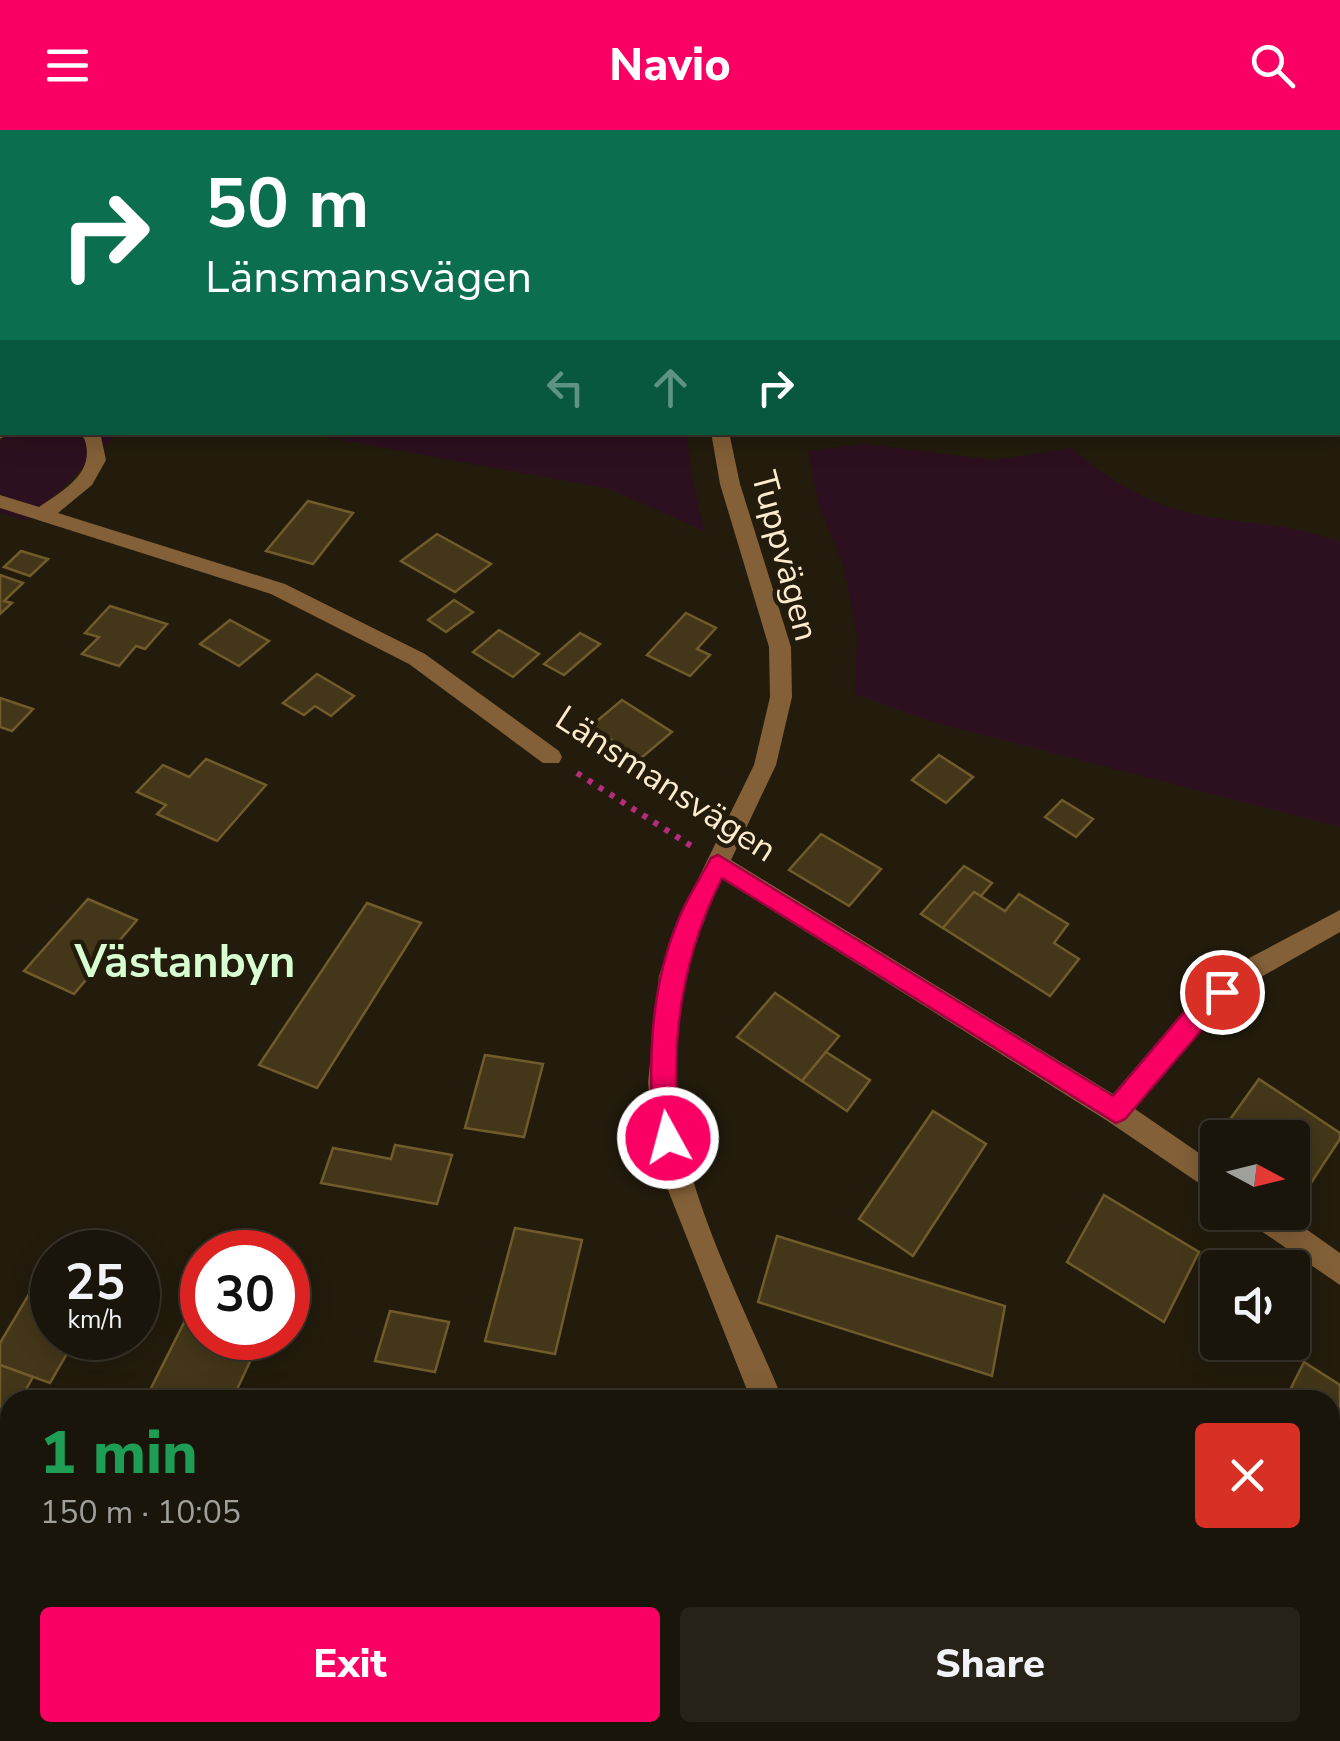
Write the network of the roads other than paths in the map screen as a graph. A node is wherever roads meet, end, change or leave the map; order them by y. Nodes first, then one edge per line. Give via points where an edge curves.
1 (92, 435) edge
2 (721, 435) edge
3 (1, 503) edge
4 (42, 514) junction
5 (551, 756) road end
6 (718, 864) junction
7 (1340, 920) edge
8 (1116, 1111) junction
9 (1200, 1171) edge
10 (1283, 1230) edge
11 (1340, 1270) edge
12 (763, 1390) edge

1 - 4 street via 98,466
2 - 6 street, Tuppvägen via 780,647 781,697 764,765
3 - 4 street, Länsmansvägen
4 - 5 street, Länsmansvägen via 278,588 418,659
6 - 8 street, Länsmansvägen
6 - 12 street, Tuppvägen via 688,922 672,976 661,1082 682,1190
7 - 8 street via 1244,973 1200,1011
8 - 9 street, Länsmansvägen
10 - 11 street

